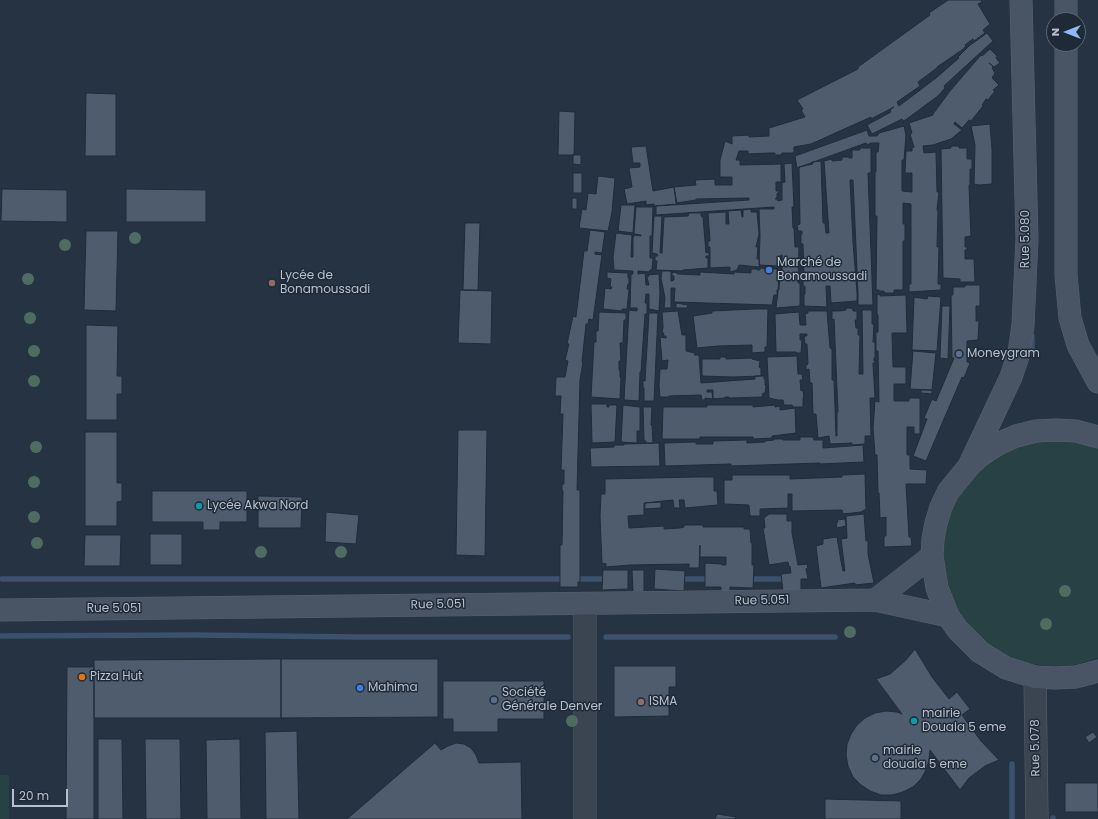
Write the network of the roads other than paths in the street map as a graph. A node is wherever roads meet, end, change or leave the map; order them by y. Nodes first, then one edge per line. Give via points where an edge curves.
1 (1021, 0) edge
2 (1066, 0) edge
3 (1066, 12) edge
4 (1066, 52) edge
5 (1098, 382) edge
6 (1098, 437) edge
7 (968, 466) junction
8 (932, 556) junction
9 (875, 600) junction
10 (585, 604) junction
11 (0, 610) edge
12 (948, 616) junction
13 (1098, 671) edge
14 (1035, 677) junction
15 (585, 819) edge
16 (1037, 819) edge

1 - 7 main road, Rue 5.080 via 1027,239 1023,325 1019,353 1011,377
2 - 3 main road
4 - 5 main road via 1066,275 1070,318 1078,345
6 - 7 main road via 1076,431 1036,431 998,444
7 - 8 main road via 948,492 941,507 934,534
8 - 9 main road
8 - 12 main road via 937,588
9 - 10 main road, Rue 5.051
9 - 12 main road, Rue 5.051
10 - 11 main road, Rue 5.051
10 - 15 street
12 - 14 main road via 980,652 1006,668
13 - 14 main road via 1076,677
14 - 16 street, Rue 5.078

